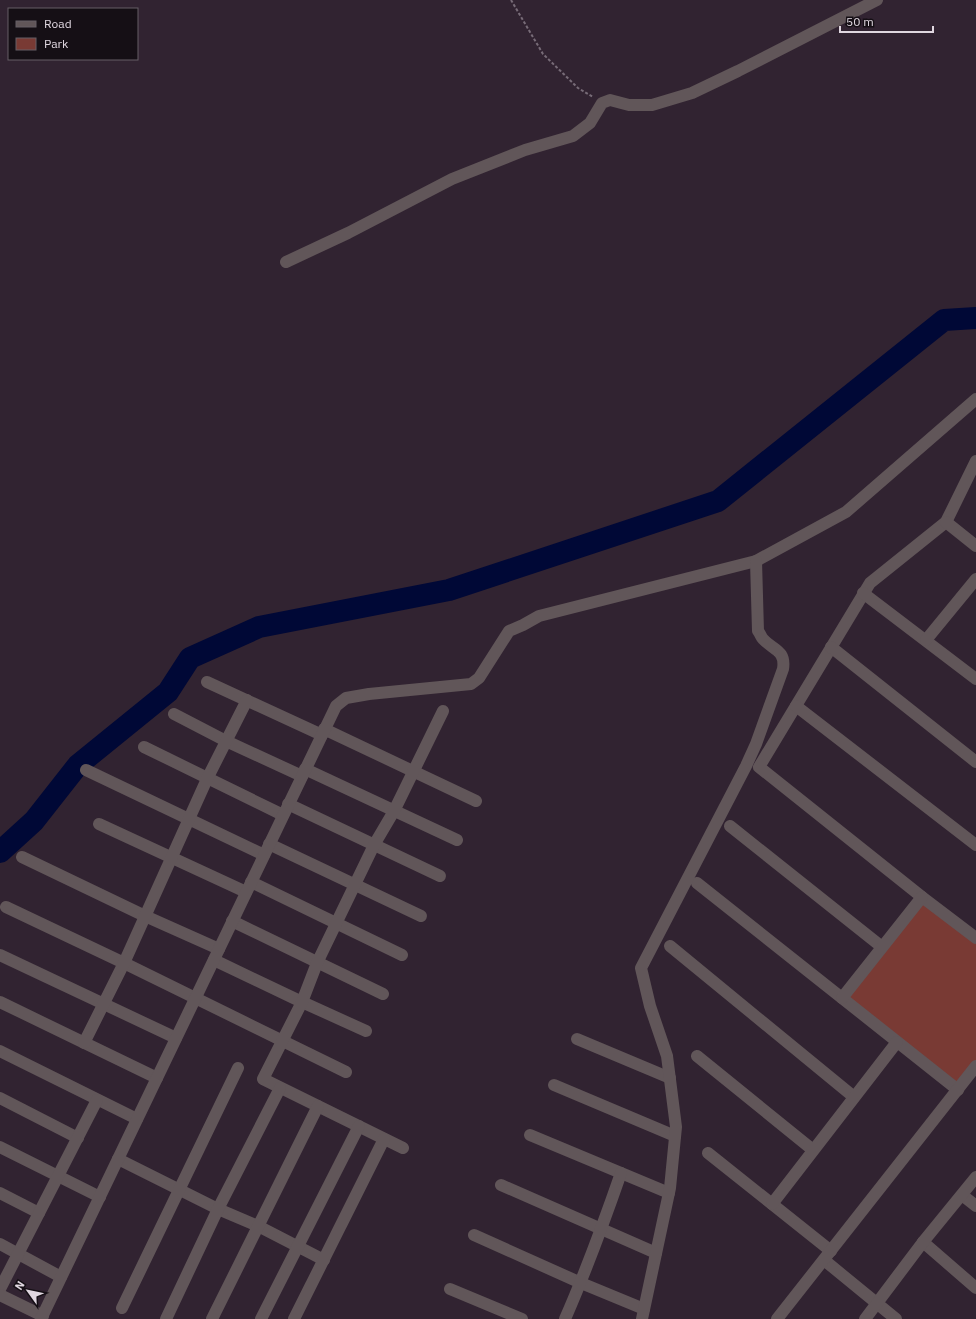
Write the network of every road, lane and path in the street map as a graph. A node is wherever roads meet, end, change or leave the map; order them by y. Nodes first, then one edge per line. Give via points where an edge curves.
1 (511, 0) edge
2 (877, 0) edge
3 (602, 103) junction
4 (286, 262) dead end
5 (976, 399) edge
6 (976, 461) edge
7 (946, 522) junction
8 (976, 546) edge
9 (756, 561) junction
10 (976, 579) edge
11 (864, 593) junction
12 (926, 640) junction
13 (831, 647) junction
14 (976, 679) edge
15 (207, 682) dead end
16 (247, 700) junction
17 (796, 706) junction
18 (443, 711) dead end
19 (174, 714) dead end
20 (323, 732) junction
21 (226, 741) junction
22 (144, 747) dead end
23 (976, 762) edge
24 (86, 770) dead end
25 (414, 771) junction
26 (304, 772) junction
27 (207, 779) junction
28 (476, 801) dead end
29 (286, 810) junction
30 (394, 811) junction
31 (189, 819) junction
32 (99, 824) dead end
33 (730, 826) dead end
34 (457, 840) dead end
35 (374, 845) junction
36 (976, 845) edge
37 (267, 849) junction
38 (22, 857) dead end
39 (171, 857) junction
40 (440, 876) dead end
41 (697, 883) dead end
42 (355, 885) junction
43 (249, 887) junction
44 (922, 897) junction
45 (6, 907) dead end
46 (145, 916) junction
47 (421, 916) dead end
48 (232, 921) junction
49 (336, 924) junction
50 (974, 932) edge
51 (670, 946) dead end
52 (882, 947) junction
53 (0, 954) edge
54 (216, 955) junction
55 (402, 955) dead end
56 (124, 963) junction
57 (317, 963) junction
58 (383, 994) dead end
59 (195, 998) junction
60 (842, 998) junction
61 (0, 1002) edge
62 (302, 1002) junction
63 (104, 1005) junction
64 (366, 1031) dead end
65 (176, 1038) junction
66 (577, 1039) dead end
67 (282, 1040) junction
68 (897, 1042) junction
69 (84, 1043) junction
70 (0, 1051) edge
71 (697, 1056) dead end
72 (976, 1066) edge
73 (238, 1068) dead end
74 (346, 1072) dead end
75 (157, 1078) junction
76 (670, 1078) junction
77 (554, 1085) dead end
78 (280, 1088) junction
79 (958, 1090) junction
80 (854, 1097) junction
81 (0, 1098) edge
82 (98, 1100) junction
83 (318, 1106) junction
84 (137, 1120) junction
85 (359, 1126) junction
86 (530, 1134) dead end
87 (675, 1136) junction
88 (78, 1138) junction
89 (384, 1139) junction
90 (0, 1147) edge
91 (403, 1148) dead end
92 (813, 1150) junction
93 (708, 1153) dead end
94 (118, 1159) junction
95 (621, 1173) junction
96 (58, 1176) junction
97 (976, 1177) edge
98 (501, 1185) dead end
99 (180, 1189) junction
100 (0, 1193) edge
101 (669, 1193) junction
102 (962, 1195) junction
103 (100, 1197) junction
104 (772, 1204) junction
105 (976, 1206) edge
106 (218, 1208) junction
107 (39, 1213) junction
108 (258, 1226) junction
109 (602, 1230) junction
110 (474, 1235) dead end
111 (923, 1242) junction
112 (0, 1244) edge
113 (298, 1246) junction
114 (18, 1253) junction
115 (656, 1253) junction
116 (827, 1256) junction
117 (324, 1260) junction
118 (61, 1277) junction
119 (581, 1283) junction
120 (976, 1288) edge
121 (0, 1289) edge
122 (450, 1289) dead end
123 (0, 1295) edge
124 (877, 1303) junction
125 (122, 1308) dead end
126 (643, 1314) edge
127 (42, 1317) edge
128 (166, 1319) edge
129 (212, 1319) edge
130 (261, 1319) edge
131 (294, 1319) edge
132 (522, 1319) edge
133 (564, 1319) edge
134 (777, 1319) edge
135 (865, 1319) edge
136 (896, 1319) edge

1 - 3 path via 542,54 578,88
2 - 3 street via 692,93 652,105 629,105 610,100
3 - 4 street via 590,123 574,136 525,150 452,179
5 - 9 street via 846,512
6 - 7 street
7 - 8 street
7 - 11 street via 870,583
9 - 20 street via 539,616 509,631 480,678 470,684 346,698 336,706
9 - 76 street via 758,630 763,639 780,652 784,661 783,669 751,756 641,968 648,1000 667,1056
10 - 12 street
11 - 12 street
11 - 13 street
12 - 14 street
13 - 17 street
13 - 23 street
15 - 16 street
16 - 20 street
16 - 21 street
17 - 36 street
17 - 44 street via 759,767
18 - 25 street
19 - 21 street
20 - 25 street
20 - 26 street
21 - 26 street
21 - 27 street
22 - 27 street
24 - 31 street
25 - 28 street
25 - 30 street
26 - 29 street
26 - 30 street
27 - 29 street
27 - 31 street
29 - 35 street
29 - 37 street
30 - 34 street
30 - 35 street
31 - 37 street
31 - 39 street
32 - 39 street
33 - 52 street
35 - 40 street
35 - 42 street
37 - 42 street
37 - 43 street
38 - 46 street
39 - 43 street
39 - 46 street
41 - 60 street
42 - 47 street
42 - 49 street
43 - 48 street
43 - 49 street
44 - 50 street
44 - 52 street
45 - 56 street
46 - 54 street
46 - 56 street
48 - 54 street
48 - 57 street
49 - 55 street
49 - 57 street
51 - 80 street
52 - 60 street
53 - 63 street
54 - 59 street
54 - 62 street
56 - 59 street
56 - 63 street
57 - 58 street
57 - 62 street
59 - 65 street
59 - 67 street
60 - 68 street
61 - 69 street
62 - 64 street
62 - 67 street
63 - 65 street
63 - 69 street
65 - 75 street
66 - 76 street
67 - 74 street
67 - 78 street via 263,1080
68 - 79 street
68 - 80 street
69 - 75 street
70 - 82 street
71 - 92 street
72 - 79 street
73 - 99 street
75 - 84 street
76 - 87 street
77 - 87 street
78 - 83 street
78 - 106 street
79 - 116 street
80 - 92 street
81 - 88 street
82 - 84 street
82 - 88 street
83 - 85 street
83 - 108 street
84 - 94 street
85 - 89 street
85 - 113 street
86 - 95 street
87 - 101 street
88 - 96 street
89 - 91 street
89 - 117 street
90 - 96 street
92 - 104 street
93 - 104 street
94 - 99 street
94 - 103 street
95 - 101 street
95 - 109 street
96 - 103 street
96 - 107 street
97 - 102 street
98 - 109 street
99 - 106 street
99 - 125 street
100 - 107 street
101 - 115 street
102 - 105 street
102 - 111 street
103 - 118 street
104 - 116 street
106 - 108 street
106 - 128 street
107 - 114 street
108 - 113 street
108 - 129 street
109 - 115 street
109 - 119 street
110 - 119 street
111 - 120 street
111 - 124 street
112 - 114 street
113 - 117 street
113 - 130 street
114 - 118 street
114 - 121 street
115 - 126 street
116 - 124 street
116 - 134 street
117 - 131 street
118 - 127 street
119 - 126 street
119 - 133 street
122 - 132 street
123 - 127 street
124 - 135 street
124 - 136 street

